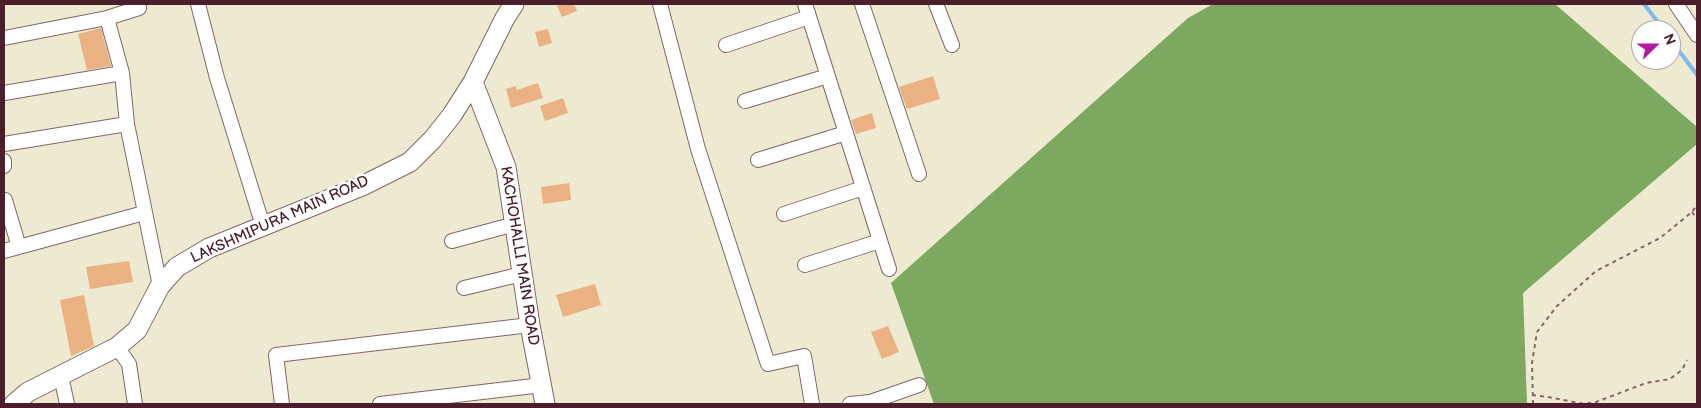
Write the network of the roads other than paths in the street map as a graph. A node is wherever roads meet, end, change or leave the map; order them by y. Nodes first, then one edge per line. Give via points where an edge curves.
1 (198, 4) edge
2 (514, 4) edge
3 (660, 4) edge
4 (862, 4) edge
5 (936, 4) edge
6 (1676, 4) edge
7 (139, 8) dead end
8 (807, 10) edge
9 (107, 18) junction
10 (1697, 35) edge
11 (4, 38) edge
12 (726, 45) dead end
13 (952, 45) dead end
14 (122, 74) junction
15 (828, 76) junction
16 (473, 82) junction
17 (4, 93) edge
18 (745, 100) dead end
19 (127, 124) junction
20 (846, 133) junction
21 (4, 144) edge
22 (758, 160) dead end
23 (4, 161) edge
24 (4, 166) edge
25 (920, 174) dead end
26 (863, 188) junction
27 (6, 200) dead end
28 (144, 214) junction
29 (784, 214) dead end
30 (516, 224) junction
31 (264, 226) junction
32 (452, 241) dead end
33 (880, 241) junction
34 (19, 248) junction
35 (4, 251) edge
36 (805, 265) dead end
37 (889, 269) dead end
38 (522, 274) junction
39 (160, 286) junction
40 (464, 288) dead end
41 (530, 325) junction
42 (116, 347) junction
43 (61, 376) junction
44 (542, 385) junction
45 (919, 385) dead end
46 (14, 404) edge
47 (68, 404) edge
48 (135, 404) edge
49 (282, 404) edge
50 (380, 404) edge
51 (545, 404) edge
52 (812, 404) edge
53 (850, 404) edge

1 - 31 street via 216,78
2 - 16 main road, LAKSHMIPURA MAIN ROAD
3 - 52 street via 698,149 768,364 804,356
4 - 25 street
5 - 13 street
6 - 10 street
7 - 9 street
8 - 12 street
8 - 15 street
9 - 11 street
9 - 14 street
14 - 17 street
14 - 19 street
15 - 18 street
15 - 20 street
16 - 30 main road, KACHOHALLI MAIN ROAD via 506,167
16 - 31 main road, LAKSHMIPURA MAIN ROAD via 433,139 410,162 362,186
19 - 21 street
19 - 28 street
20 - 22 street
20 - 26 street
23 - 24 street
26 - 29 street
26 - 33 street
27 - 34 street
28 - 34 street
28 - 39 street
30 - 32 street
30 - 38 main road, KACHOHALLI MAIN ROAD
31 - 39 main road, LAKSHMIPURA MAIN ROAD via 209,248 177,267
33 - 36 street
33 - 37 street
34 - 35 street
38 - 40 street
38 - 41 main road, KACHOHALLI MAIN ROAD
39 - 42 main road, LAKSHMIPURA MAIN ROAD via 137,330
41 - 44 main road, KACHOHALLI MAIN ROAD
41 - 49 street via 276,355
42 - 43 main road, LAKSHMIPURA MAIN ROAD
42 - 48 street via 129,364
43 - 46 main road, LAKSHMIPURA MAIN ROAD via 28,392
43 - 47 street
44 - 50 street
44 - 51 main road, KACHOHALLI MAIN ROAD
45 - 53 street via 870,402

